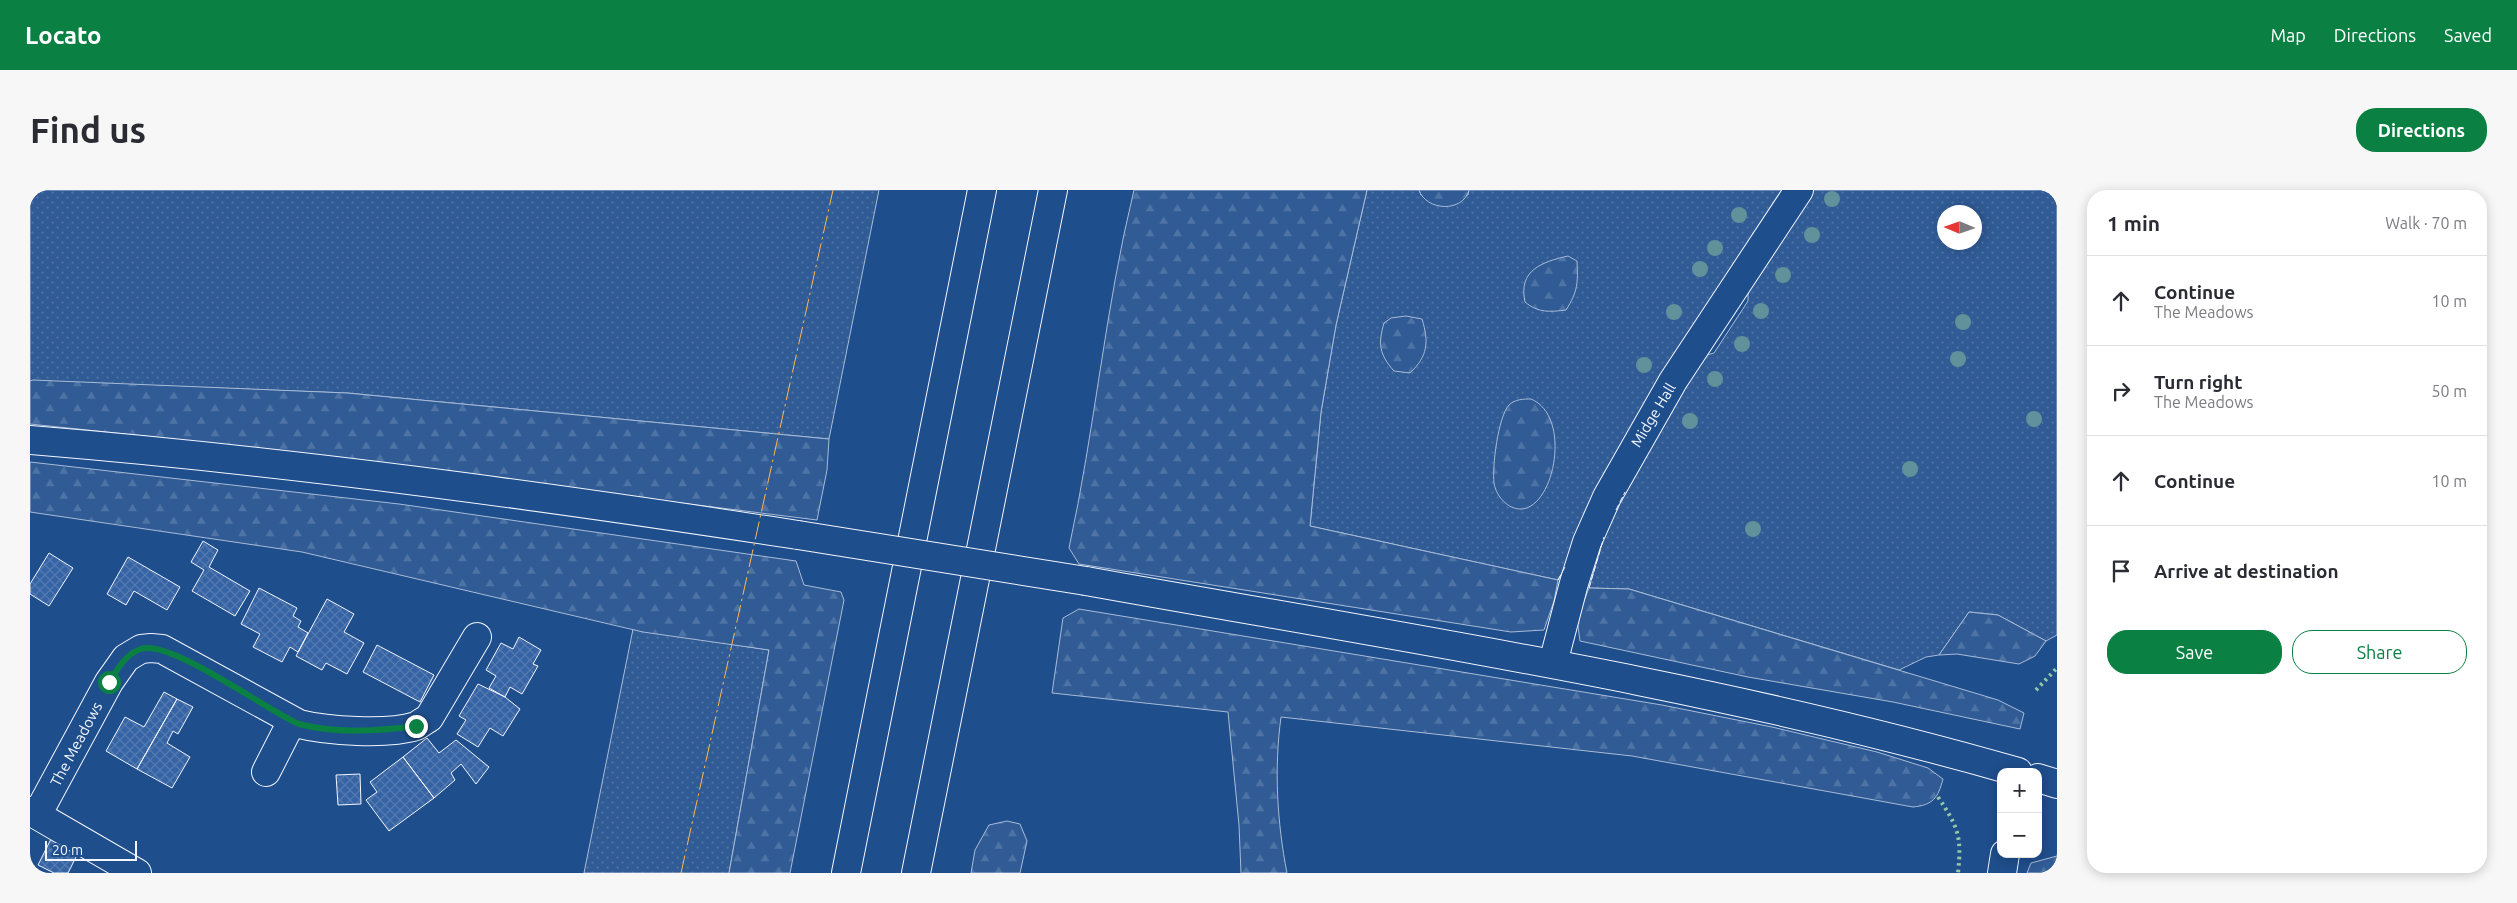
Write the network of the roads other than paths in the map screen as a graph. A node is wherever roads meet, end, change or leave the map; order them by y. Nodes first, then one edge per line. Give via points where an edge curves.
1 (982, 190) edge
2 (1053, 190) edge
3 (1799, 190) edge
4 (30, 440) edge
5 (477, 637) dead end
6 (1553, 663) junction
7 (292, 721) junction
8 (2002, 768) edge
9 (266, 772) dead end
10 (2042, 779) edge
11 (2057, 784) edge
12 (34, 813) edge
13 (2004, 858) edge
14 (137, 873) edge
15 (846, 873) edge
16 (916, 873) edge
17 (2002, 873) edge

1 - 15 main road
2 - 16 main road
3 - 6 main road, Midge Hall via 1673,381 1607,496 1587,542
4 - 6 main road, bridge via 351,472 601,505 1086,581
5 - 7 main road, The Meadows via 429,718 416,726 355,730 314,728
6 - 8 main road via 1820,721
7 - 9 main road
7 - 12 main road, The Meadows via 162,649 141,649 126,658 109,682
10 - 11 main road
12 - 14 main road
13 - 17 main road

